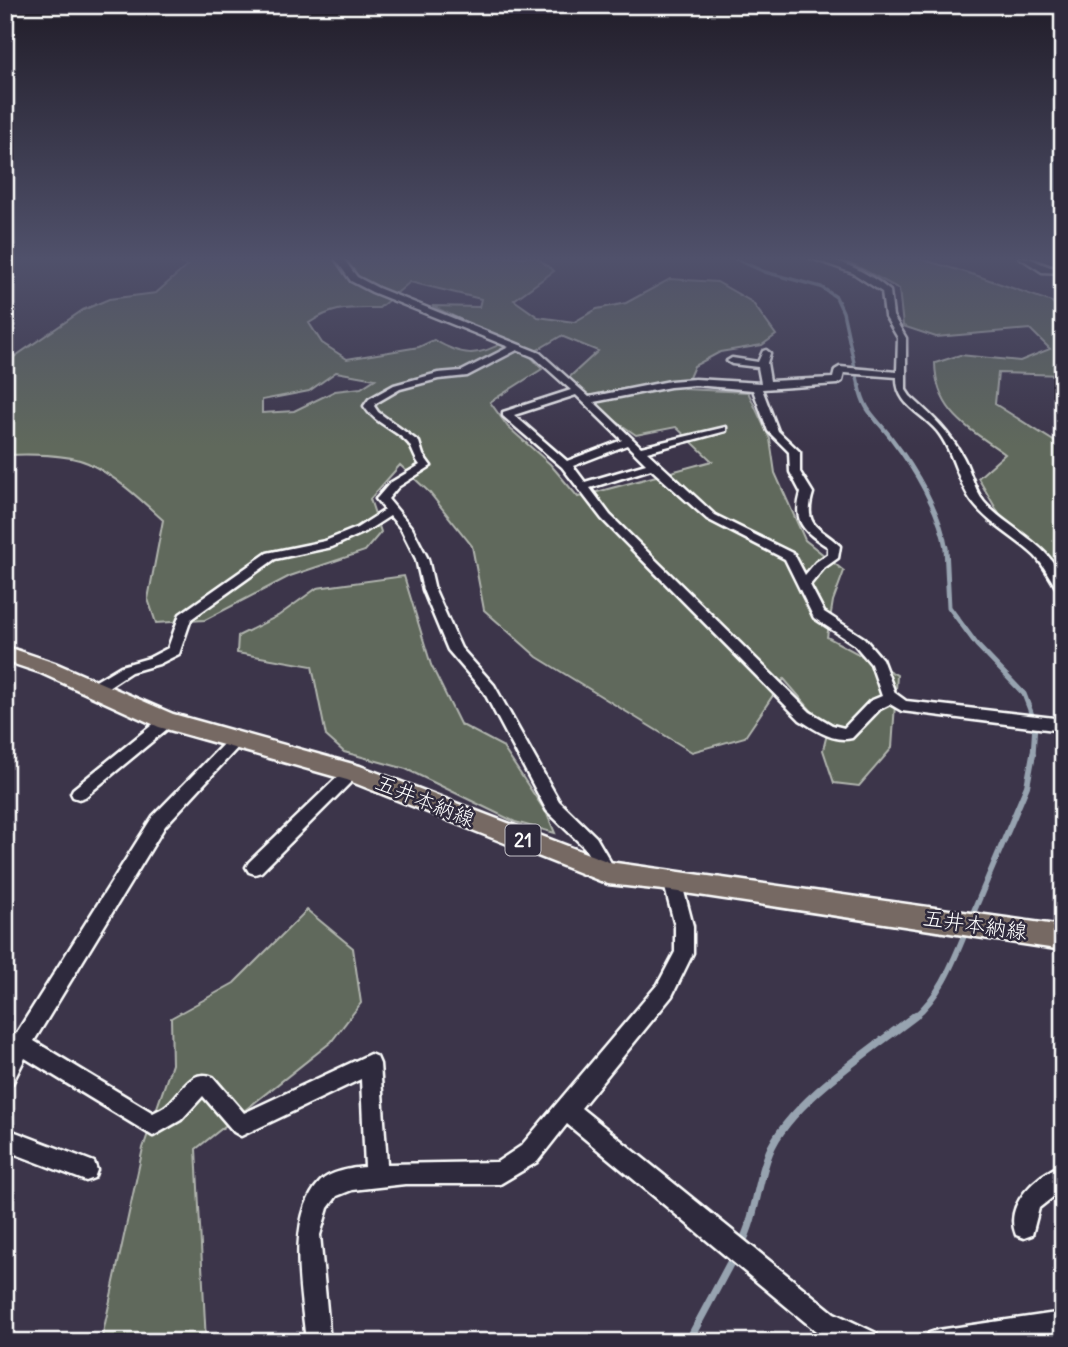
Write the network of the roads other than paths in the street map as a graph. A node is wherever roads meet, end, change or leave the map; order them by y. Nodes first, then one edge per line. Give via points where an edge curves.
1 (451, 320) edge
2 (891, 320) edge
3 (518, 346) junction
4 (766, 353) dead end
5 (732, 361) dead end
6 (763, 365) junction
7 (902, 375) junction
8 (762, 386) junction
9 (583, 396) junction
10 (723, 429) dead end
11 (629, 441) junction
12 (639, 451) junction
13 (566, 465) junction
14 (653, 465) junction
15 (582, 487) junction
16 (394, 512) junction
17 (804, 584) junction
18 (1063, 589) edge
19 (5, 653) edge
20 (94, 689) junction
21 (891, 698) junction
22 (167, 721) junction
23 (1063, 725) edge
24 (236, 740) junction
25 (352, 772) junction
26 (79, 793) dead end
27 (255, 867) dead end
28 (608, 873) junction
29 (672, 880) junction
30 (1063, 938) edge
31 (14, 1044) edge
32 (5, 1077) edge
33 (567, 1110) junction
34 (5, 1139) edge
35 (86, 1170) dead end
36 (1063, 1175) edge
37 (377, 1177) junction
38 (1024, 1227) dead end
39 (1063, 1324) edge
40 (318, 1342) edge
41 (867, 1342) edge
42 (938, 1342) edge

1 - 3 street
2 - 7 street via 902,338
3 - 9 street via 537,355
3 - 16 street via 464,374 397,387 372,401 369,406 374,415 415,444 426,466 386,492 382,499
4 - 6 street
5 - 6 street
6 - 8 street
7 - 8 street via 840,370 837,381
7 - 18 street via 901,390 941,429 976,500 1041,555
8 - 9 street via 695,382
8 - 17 street via 776,435 794,450 795,472 807,493 803,506 809,529 834,546 834,555
9 - 11 street
9 - 13 street via 507,414
10 - 12 street
11 - 12 street
11 - 13 street
12 - 14 street
13 - 15 street
14 - 15 street
14 - 17 street via 711,517 790,557
15 - 21 street via 606,517 805,716 828,730 847,734 875,705
16 - 20 street via 328,544 271,556 185,617 174,650 127,669
16 - 28 street via 422,559 429,590 455,650 489,688 553,806 590,842
17 - 21 street via 820,615 859,641 877,662
19 - 20 main road, 五井本納線 / 21
20 - 22 main road, 五井本納線 / 21
21 - 23 street via 902,706
22 - 24 main road, 五井本納線 / 21
22 - 26 street
24 - 25 main road, 五井本納線 / 21
24 - 31 street via 159,821 32,1024
25 - 27 street
25 - 28 main road, 五井本納線 / 21
28 - 29 main road, 五井本納線 / 21
29 - 30 main road, 五井本納線 / 21
29 - 33 street via 684,926 684,953 665,990
31 - 32 street
31 - 37 street via 153,1125 174,1112 199,1085 205,1084 242,1125 370,1064
33 - 37 street via 529,1154 500,1172
33 - 41 street via 825,1322
34 - 35 street
36 - 38 street via 1029,1202
37 - 40 street via 329,1188 318,1202 309,1236
39 - 42 street

